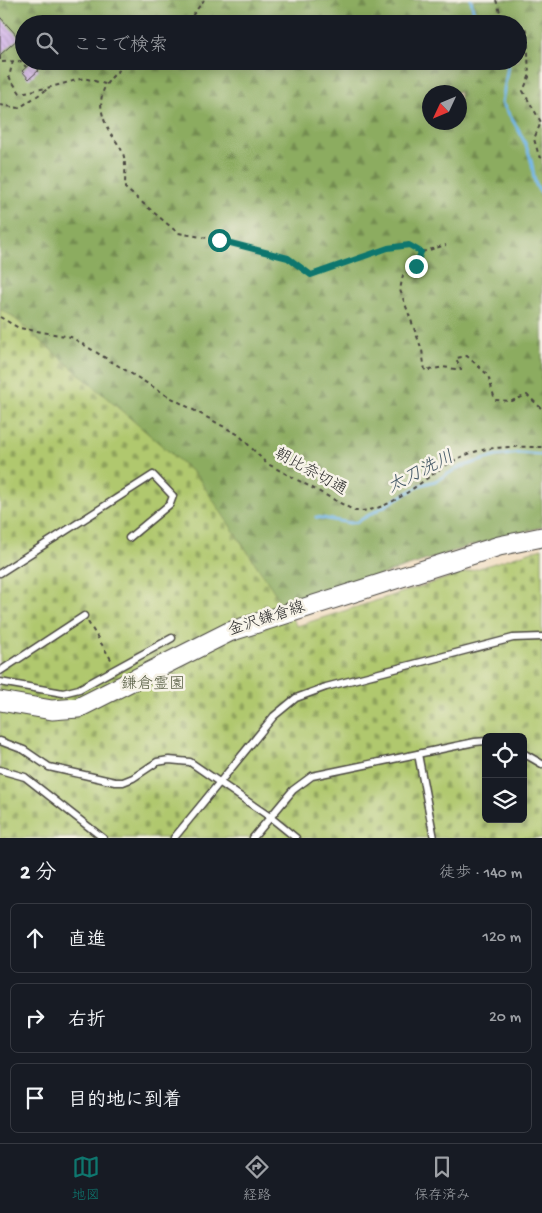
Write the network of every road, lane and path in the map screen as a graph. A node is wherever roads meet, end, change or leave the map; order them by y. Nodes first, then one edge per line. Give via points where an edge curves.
1 (204, 0) edge
2 (496, 0) edge
3 (193, 15) edge
4 (501, 15) edge
5 (527, 30) edge
6 (0, 56) edge
7 (13, 61) joint
8 (117, 70) edge
9 (105, 84) junction
10 (51, 87) junction
11 (0, 104) edge
12 (542, 158) edge
13 (446, 245) dead end
14 (421, 252) junction
15 (0, 317) edge
16 (542, 409) edge
17 (542, 447) edge
18 (542, 537) edge
19 (129, 538) dead end
20 (0, 573) edge
21 (84, 616) joint
22 (542, 637) edge
23 (172, 638) dead end
24 (117, 669) junction
25 (0, 671) edge
26 (0, 682) edge
27 (0, 701) edge
28 (0, 741) edge
29 (482, 742) edge
30 (418, 754) junction
31 (527, 755) edge
32 (542, 764) edge
33 (0, 770) edge
34 (220, 782) junction
35 (270, 817) junction
36 (103, 838) edge
37 (174, 838) edge
38 (254, 838) edge
39 (296, 838) edge
40 (434, 838) edge

1 - 3 path
2 - 4 path
5 - 12 path via 529,77 523,91 541,122 534,139
6 - 7 path via 0,62
7 - 10 path via 9,77 20,93
8 - 9 path
9 - 10 path via 84,78
9 - 14 path via 100,106 107,127 124,156 126,188 178,233 288,258 311,275 388,248 409,245
10 - 11 path via 19,108
13 - 14 path
14 - 16 path via 416,266 403,275 400,290 422,350 425,371 443,367 461,370 456,358 467,356 488,375 495,400 512,401 527,394
15 - 17 path, 朝比奈切通 via 19,328 71,337 239,435 266,463 355,510 370,511 466,455 501,447
18 - 27 main road, 金沢鎌倉線 via 490,549 229,632 78,708 52,710
19 - 20 lane via 170,504 172,496 152,475
21 - 24 path
21 - 25 lane
22 - 34 lane via 513,638 309,692 274,716
23 - 24 lane
24 - 26 lane via 80,689 63,692
28 - 34 lane via 24,750 49,767 104,780 123,782 157,762 179,760 200,767
29 - 30 lane
30 - 35 lane via 312,776 293,790
30 - 40 lane
31 - 32 lane
33 - 36 lane via 25,777
34 - 35 lane
34 - 37 lane
35 - 38 lane
35 - 39 lane

